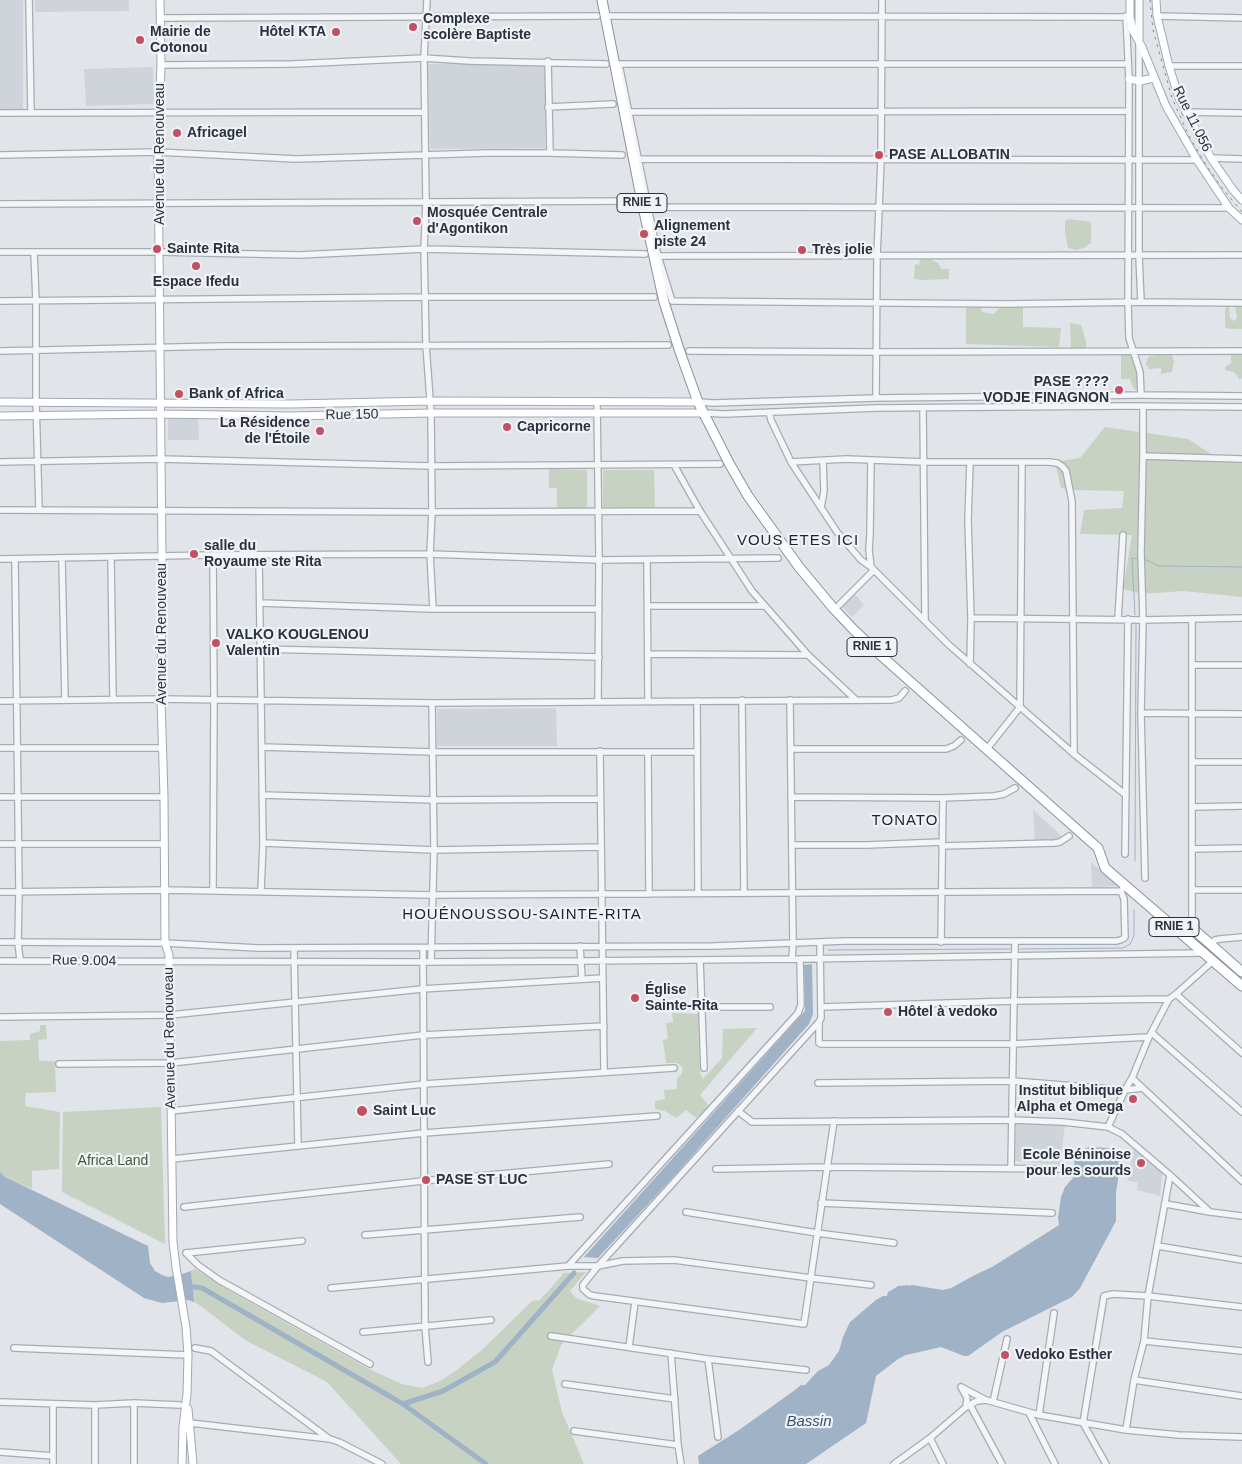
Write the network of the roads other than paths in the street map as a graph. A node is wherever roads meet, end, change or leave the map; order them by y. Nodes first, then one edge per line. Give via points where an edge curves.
1 (30, 0) edge
2 (160, 0) edge
3 (427, 0) edge
4 (602, 0) edge
5 (606, 0) edge
6 (882, 0) edge
7 (1130, 0) edge
8 (1139, 0) edge
9 (1156, 0) edge
10 (597, 16) dead end
11 (609, 16) junction
12 (882, 16) junction
13 (1128, 16) junction
14 (1157, 16) junction
15 (427, 17) junction
16 (160, 18) junction
17 (1242, 18) edge
18 (1139, 42) junction
19 (424, 58) junction
20 (548, 61) junction
21 (606, 64) dead end
22 (619, 64) junction
23 (882, 64) junction
24 (1128, 64) junction
25 (161, 65) junction
26 (1168, 66) junction
27 (1242, 66) edge
28 (1154, 78) junction
29 (1129, 79) junction
30 (1140, 81) junction
31 (613, 104) dead end
32 (548, 107) junction
33 (882, 111) junction
34 (1129, 111) junction
35 (159, 112) junction
36 (425, 112) junction
37 (630, 112) junction
38 (1186, 112) junction
39 (0, 113) edge
40 (31, 113) junction
41 (1242, 113) edge
42 (158, 152) junction
43 (550, 153) junction
44 (425, 154) junction
45 (0, 155) edge
46 (622, 155) dead end
47 (1211, 158) junction
48 (638, 159) junction
49 (882, 160) junction
50 (1128, 160) junction
51 (1139, 160) junction
52 (1197, 160) junction
53 (1242, 160) edge
54 (1242, 200) edge
55 (633, 201) dead end
56 (426, 202) junction
57 (159, 203) junction
58 (0, 204) edge
59 (649, 207) junction
60 (1128, 207) junction
61 (1139, 207) junction
62 (880, 208) junction
63 (1229, 208) junction
64 (1242, 220) edge
65 (424, 249) junction
66 (0, 252) edge
67 (34, 252) junction
68 (160, 252) junction
69 (645, 254) dead end
70 (658, 256) junction
71 (877, 256) junction
72 (1128, 256) junction
73 (1139, 256) junction
74 (1242, 256) edge
75 (426, 297) junction
76 (654, 297) dead end
77 (160, 300) junction
78 (0, 301) edge
79 (36, 301) junction
80 (1128, 302) junction
81 (1141, 302) junction
82 (876, 303) junction
83 (1242, 303) edge
84 (426, 345) junction
85 (668, 345) dead end
86 (160, 348) junction
87 (36, 350) junction
88 (0, 351) edge
89 (689, 351) dead end
90 (1133, 351) junction
91 (1242, 351) edge
92 (876, 352) junction
93 (1141, 395) junction
94 (1242, 396) edge
95 (876, 398) junction
96 (36, 401) junction
97 (0, 402) edge
98 (430, 402) junction
99 (597, 402) junction
100 (698, 402) junction
101 (161, 403) junction
102 (291, 404) junction
103 (1143, 406) junction
104 (1242, 407) edge
105 (923, 408) junction
106 (769, 412) junction
107 (431, 413) junction
108 (597, 413) junction
109 (704, 413) junction
110 (161, 414) junction
111 (0, 416) edge
112 (37, 416) junction
113 (291, 416) junction
114 (1143, 456) junction
115 (160, 459) junction
116 (1242, 459) edge
117 (871, 460) junction
118 (37, 461) junction
119 (822, 461) junction
120 (0, 462) edge
121 (790, 462) junction
122 (924, 462) junction
123 (970, 462) junction
124 (1022, 462) junction
125 (720, 464) dead end
126 (598, 465) junction
127 (674, 465) junction
128 (431, 466) junction
129 (821, 508) junction
130 (0, 510) edge
131 (39, 510) junction
132 (161, 510) junction
133 (599, 511) junction
134 (700, 511) junction
135 (432, 512) junction
136 (1123, 535) dead end
137 (430, 554) junction
138 (212, 555) junction
139 (162, 556) junction
140 (259, 556) junction
141 (112, 557) junction
142 (62, 558) junction
143 (778, 558) dead end
144 (0, 559) edge
145 (15, 559) junction
146 (730, 559) junction
147 (599, 560) junction
148 (647, 560) junction
149 (872, 569) junction
150 (260, 603) junction
151 (839, 605) dead end
152 (648, 606) junction
153 (764, 606) junction
154 (433, 609) junction
155 (599, 609) junction
156 (971, 618) junction
157 (1021, 618) junction
158 (1242, 618) edge
159 (1073, 619) junction
160 (1118, 619) junction
161 (1128, 619) junction
162 (1192, 619) junction
163 (925, 620) junction
164 (1143, 620) junction
165 (261, 649) junction
166 (648, 654) junction
167 (808, 655) junction
168 (599, 657) junction
169 (970, 664) junction
170 (1192, 665) junction
171 (1242, 665) edge
172 (905, 691) dead end
173 (113, 699) junction
174 (161, 699) junction
175 (854, 699) junction
176 (65, 700) junction
177 (214, 700) junction
178 (260, 700) junction
179 (742, 700) junction
180 (790, 700) junction
181 (0, 701) edge
182 (648, 701) junction
183 (697, 701) junction
184 (17, 702) junction
185 (432, 702) junction
186 (598, 702) junction
187 (1020, 707) junction
188 (1141, 713) junction
189 (1192, 714) junction
190 (1242, 714) edge
191 (961, 740) dead end
192 (990, 745) dead end
193 (262, 747) junction
194 (0, 748) edge
195 (18, 748) junction
196 (163, 748) junction
197 (791, 749) junction
198 (432, 752) junction
199 (600, 752) junction
200 (648, 752) junction
201 (697, 752) junction
202 (1074, 754) junction
203 (1192, 762) junction
204 (1242, 762) edge
205 (1016, 788) dead end
206 (262, 795) junction
207 (1126, 795) junction
208 (164, 796) junction
209 (0, 797) edge
210 (18, 797) junction
211 (791, 797) junction
212 (943, 798) junction
213 (600, 799) junction
214 (434, 800) junction
215 (1242, 806) edge
216 (1192, 807) junction
217 (1069, 836) dead end
218 (263, 843) junction
219 (0, 844) edge
220 (18, 844) junction
221 (164, 844) junction
222 (942, 844) junction
223 (792, 845) junction
224 (601, 847) junction
225 (1242, 848) edge
226 (1192, 849) junction
227 (434, 850) junction
228 (1125, 854) dead end
229 (1145, 878) dead end
230 (1123, 888) junction
231 (164, 890) junction
232 (1192, 890) junction
233 (1242, 890) edge
234 (213, 891) junction
235 (0, 892) edge
236 (19, 892) junction
237 (262, 892) junction
238 (942, 892) junction
239 (698, 893) junction
240 (744, 893) junction
241 (793, 893) junction
242 (602, 894) junction
243 (649, 894) junction
244 (433, 895) junction
245 (1192, 928) joint
246 (1242, 937) edge
247 (0, 942) edge
248 (18, 942) junction
249 (941, 942) junction
250 (1015, 942) junction
251 (165, 943) junction
252 (793, 943) junction
253 (820, 943) junction
254 (1211, 944) junction
255 (580, 946) junction
256 (602, 946) junction
257 (294, 948) junction
258 (423, 948) junction
259 (431, 948) junction
260 (1205, 953) junction
261 (1015, 957) junction
262 (169, 958) junction
263 (792, 959) junction
264 (820, 959) junction
265 (20, 960) junction
266 (602, 960) junction
267 (700, 960) junction
268 (800, 960) junction
269 (0, 961) edge
270 (580, 961) junction
271 (1214, 961) junction
272 (294, 962) junction
273 (423, 962) junction
274 (431, 962) junction
275 (1242, 972) edge
276 (603, 978) junction
277 (582, 980) junction
278 (1242, 986) edge
279 (422, 989) junction
280 (1176, 994) junction
281 (1169, 999) junction
282 (1013, 1001) junction
283 (296, 1002) junction
284 (702, 1007) junction
285 (770, 1007) dead end
286 (821, 1008) junction
287 (170, 1015) junction
288 (0, 1016) edge
289 (819, 1022) junction
290 (604, 1026) junction
291 (423, 1035) junction
292 (1150, 1035) junction
293 (1013, 1044) junction
294 (296, 1050) junction
295 (1242, 1053) edge
296 (59, 1064) dead end
297 (171, 1064) junction
298 (674, 1068) dead end
299 (704, 1068) dead end
300 (604, 1072) junction
301 (1132, 1078) junction
302 (1013, 1082) junction
303 (818, 1083) dead end
304 (424, 1084) junction
305 (1143, 1088) junction
306 (1125, 1090) junction
307 (297, 1098) junction
308 (738, 1111) junction
309 (171, 1112) junction
310 (1242, 1112) edge
311 (657, 1116) dead end
312 (1012, 1120) junction
313 (834, 1121) junction
314 (1108, 1127) junction
315 (424, 1133) junction
316 (298, 1146) junction
317 (172, 1159) junction
318 (609, 1164) dead end
319 (826, 1167) junction
320 (1011, 1168) junction
321 (716, 1169) dead end
322 (1065, 1169) dead end
323 (1170, 1175) junction
324 (423, 1181) junction
325 (1242, 1181) edge
326 (821, 1204) junction
327 (1166, 1204) junction
328 (184, 1207) dead end
329 (686, 1212) dead end
330 (1210, 1212) junction
331 (1052, 1213) dead end
332 (1242, 1216) edge
333 (580, 1217) dead end
334 (424, 1230) junction
335 (818, 1233) junction
336 (365, 1235) dead end
337 (302, 1241) dead end
338 (894, 1243) dead end
339 (1158, 1246) junction
340 (1242, 1260) edge
341 (568, 1266) junction
342 (598, 1266) junction
343 (811, 1278) junction
344 (424, 1279) junction
345 (870, 1285) dead end
346 (331, 1288) dead end
347 (1148, 1296) junction
348 (635, 1302) junction
349 (1242, 1306) edge
350 (1054, 1313) dead end
351 (491, 1320) dead end
352 (425, 1326) junction
353 (363, 1332) dead end
354 (551, 1336) dead end
355 (1007, 1339) dead end
356 (1144, 1341) junction
357 (629, 1347) junction
358 (14, 1348) dead end
359 (195, 1348) dead end
360 (1242, 1351) edge
361 (671, 1353) junction
362 (188, 1354) junction
363 (708, 1359) junction
364 (428, 1362) dead end
365 (370, 1364) dead end
366 (806, 1370) dead end
367 (1134, 1380) junction
368 (565, 1384) dead end
369 (187, 1394) junction
370 (1242, 1396) edge
371 (675, 1399) junction
372 (986, 1400) junction
373 (0, 1402) edge
374 (134, 1402) junction
375 (993, 1402) junction
376 (53, 1404) junction
377 (180, 1404) dead end
378 (94, 1405) junction
379 (968, 1406) junction
380 (1028, 1413) junction
381 (1039, 1415) junction
382 (190, 1423) junction
383 (1083, 1423) junction
384 (1126, 1430) junction
385 (574, 1431) dead end
386 (1241, 1436) edge
387 (718, 1437) dead end
388 (930, 1438) junction
389 (330, 1439) junction
390 (678, 1445) junction
391 (0, 1452) edge
392 (53, 1456) junction
393 (52, 1464) edge
394 (95, 1464) edge
395 (134, 1464) edge
396 (182, 1464) edge
397 (193, 1464) edge
398 (382, 1464) edge
399 (681, 1464) edge
400 (894, 1464) edge
401 (943, 1464) edge
402 (1002, 1464) edge
403 (1055, 1464) edge
404 (1106, 1464) edge

1 - 40 street
2 - 16 main road, Avenue du Renouveau
3 - 15 street
4 - 100 highway, RNIE 1 via 664,302
5 - 11 street
6 - 12 street
7 - 13 main road
8 - 18 main road
9 - 14 main road, Rue 11.056
10 - 15 street
11 - 12 street
11 - 22 street
12 - 13 street
12 - 23 street
13 - 18 main road
13 - 24 street
14 - 17 street
14 - 26 main road, Rue 11.056
15 - 16 street
15 - 19 street
16 - 25 main road, Avenue du Renouveau
18 - 28 main road
18 - 30 street
19 - 20 street
19 - 25 street via 293,64
19 - 36 street
20 - 21 street
20 - 32 street
22 - 23 street
22 - 37 street
23 - 24 street
23 - 33 street
24 - 29 street
25 - 35 main road, Avenue du Renouveau
26 - 27 street
26 - 38 main road, Rue 11.056
28 - 30 main road
28 - 52 main road
29 - 30 main road
29 - 34 street
30 - 51 street
31 - 32 street
32 - 43 street
33 - 34 street
33 - 37 street
33 - 49 street
34 - 50 street
35 - 36 street
35 - 40 street
35 - 42 main road, Avenue du Renouveau
36 - 44 street
37 - 48 street
38 - 41 street
38 - 47 main road, Rue 11.056
39 - 40 street
42 - 44 street via 296,159
42 - 45 street
42 - 57 main road, Avenue du Renouveau
43 - 44 street
43 - 46 street
44 - 56 street
47 - 53 street
47 - 54 main road, Rue 11.056
48 - 49 street
48 - 59 street
49 - 50 street
49 - 62 street
50 - 51 street
50 - 60 street
51 - 52 street
51 - 61 street
52 - 63 main road
55 - 56 street
56 - 57 street
56 - 65 street
57 - 58 street
57 - 68 main road, Avenue du Renouveau
59 - 62 street
59 - 70 street
60 - 61 street
60 - 62 street
60 - 72 street
61 - 63 street
61 - 73 street
62 - 71 street
63 - 64 main road
65 - 68 street via 299,255
65 - 69 street
65 - 75 street
66 - 67 street
67 - 68 street
67 - 79 street
68 - 77 main road, Avenue du Renouveau
70 - 71 street
70 - 82 street via 672,302
71 - 72 street
71 - 82 street
72 - 73 street
72 - 80 street
73 - 74 street
73 - 81 street
75 - 76 street
75 - 77 street
75 - 84 street
77 - 79 street
77 - 86 main road, Avenue du Renouveau
78 - 79 street
79 - 87 street
80 - 81 street
80 - 82 street
80 - 90 street via 1129,338
81 - 83 street
82 - 92 street
84 - 85 street
84 - 86 street
84 - 98 street
86 - 87 street
86 - 101 main road, Avenue du Renouveau
87 - 88 street
87 - 96 street
89 - 92 street
90 - 91 street
90 - 92 street
90 - 93 street via 1140,372
92 - 95 street
93 - 94 street
93 - 95 street
95 - 100 street
96 - 97 main road, Rue 150
96 - 101 main road, Rue 150
96 - 112 street
98 - 99 main road, Rue 150
98 - 102 main road, Rue 150
98 - 107 street
99 - 100 main road, Rue 150
99 - 108 street
100 - 109 highway, RNIE 1
101 - 102 main road, Rue 150
101 - 110 main road, Avenue du Renouveau
102 - 113 main road
103 - 104 street
103 - 105 street
103 - 114 street
105 - 106 street
105 - 122 street
106 - 109 street
106 - 121 street
107 - 108 main road, Rue 150
107 - 113 main road, Rue 150
107 - 128 street
108 - 109 main road, Rue 150
108 - 126 street
109 - 230 highway, RNIE 1 via 729,464 757,508 787,552 834,609 877,652 1098,848 1105,868
110 - 112 main road, Rue 150
110 - 113 main road, Rue 150
110 - 115 main road, Avenue du Renouveau
111 - 112 main road, Rue 150
112 - 118 street
114 - 116 street
114 - 164 street
115 - 118 street
115 - 128 street
115 - 132 main road, Avenue du Renouveau
117 - 119 street
117 - 122 street
117 - 149 street via 869,550
118 - 120 street
118 - 131 street
119 - 121 street
119 - 129 street via 824,498
121 - 129 street
122 - 123 street
122 - 163 street
123 - 124 street
123 - 156 street
124 - 157 street
124 - 159 street via 1057,463 1066,471 1072,501
125 - 127 street
126 - 127 street
126 - 128 street
126 - 133 street
127 - 134 street
128 - 135 street
129 - 149 street via 844,541
130 - 131 street
131 - 132 street
132 - 135 street
132 - 139 main road, Avenue du Renouveau
133 - 134 street
133 - 135 street
133 - 147 street
134 - 146 street
135 - 137 street
136 - 160 street
137 - 140 street
137 - 147 street
137 - 154 street
138 - 139 street
138 - 140 street
138 - 177 street
139 - 141 street
139 - 174 main road, Avenue du Renouveau
140 - 150 street
141 - 142 street
141 - 173 street
142 - 145 street
142 - 176 street
143 - 146 street
144 - 145 street
145 - 184 street
146 - 148 street
146 - 153 street
147 - 148 street
147 - 155 street
148 - 152 street
149 - 151 street
149 - 163 street
150 - 154 street
150 - 165 street
152 - 153 street
152 - 166 street
153 - 167 street
154 - 155 street
155 - 168 street
156 - 157 street
156 - 169 street
157 - 159 street
157 - 187 street
158 - 162 street
159 - 160 street
159 - 202 street
160 - 161 street
161 - 164 street
161 - 207 street
162 - 164 street
162 - 170 street
163 - 169 street
164 - 188 street
165 - 168 street
165 - 178 street
166 - 167 street
166 - 182 street
167 - 175 street
168 - 186 street
169 - 187 street
170 - 171 street
170 - 189 street
172 - 175 street via 892,700
173 - 174 street
173 - 176 street
174 - 177 street
174 - 196 main road, Avenue du Renouveau
175 - 180 street
176 - 184 street
177 - 178 street
177 - 234 street
178 - 185 street
178 - 193 street
179 - 180 street
179 - 183 street
179 - 240 street
180 - 197 street
181 - 184 street
182 - 183 street
182 - 186 street
183 - 201 street
184 - 195 street
185 - 186 street
185 - 198 street
187 - 192 street
187 - 202 street
188 - 189 street
188 - 229 street
189 - 190 street
189 - 203 street
191 - 197 street via 946,749
193 - 198 street
193 - 206 street
194 - 195 street
195 - 196 street
195 - 210 street
196 - 208 main road, Avenue du Renouveau
197 - 211 street
198 - 199 street
198 - 214 street
199 - 200 street
199 - 213 street
200 - 201 street
200 - 243 street
201 - 239 street
202 - 207 street
203 - 204 street
203 - 216 street
205 - 212 street via 994,796
206 - 214 street
206 - 218 street
207 - 228 street
208 - 210 street
208 - 221 main road, Avenue du Renouveau
209 - 210 street
210 - 220 street
211 - 212 street
211 - 223 street
212 - 222 street
213 - 214 street
213 - 224 street
214 - 227 street
215 - 216 street
216 - 226 street
217 - 222 street via 1055,843
218 - 227 street
218 - 237 street
219 - 220 street
220 - 221 street
220 - 236 street
221 - 231 main road, Avenue du Renouveau
222 - 223 street
222 - 238 street
223 - 241 street
224 - 227 street
224 - 242 street
225 - 226 street
226 - 232 street
227 - 244 street
230 - 238 street
230 - 250 street, Rue 9.004 via 1125,937 1120,941
230 - 260 highway, RNIE 1
231 - 234 street
231 - 236 street
231 - 251 main road, Avenue du Renouveau
232 - 233 street
232 - 245 street
234 - 237 street
235 - 236 street
236 - 248 street
237 - 244 street
238 - 241 street
238 - 249 street
239 - 240 street
239 - 243 street
240 - 241 street
241 - 252 street
242 - 243 street
242 - 244 street
242 - 256 street
244 - 259 street
245 - 254 highway, RNIE 1
246 - 254 street via 1220,938
247 - 248 street, Rue 9.004
248 - 251 street, Rue 9.004
248 - 265 street
249 - 250 street, Rue 9.004
249 - 253 street, Rue 9.004
250 - 261 street
251 - 257 street, Rue 9.004
251 - 262 main road, Avenue du Renouveau
252 - 253 street, Rue 9.004
252 - 256 street, Rue 9.004
252 - 263 street
253 - 264 street
254 - 275 highway, RNIE 1
255 - 256 street, Rue 9.004
255 - 259 street, Rue 9.004
255 - 270 street
256 - 266 street
257 - 258 street, Rue 9.004
257 - 272 street
258 - 259 street, Rue 9.004
258 - 273 street
259 - 274 street
260 - 261 street, Rue 9.004
260 - 271 highway, RNIE 1
261 - 264 street, Rue 9.004
261 - 282 street
262 - 265 street, Rue 9.004
262 - 272 street, Rue 9.004
262 - 287 main road, Avenue du Renouveau
263 - 267 street, Rue 9.004
263 - 268 street, Rue 9.004
264 - 268 street, Rue 9.004
264 - 286 street
265 - 269 street, Rue 9.004
266 - 267 street, Rue 9.004
266 - 270 street, Rue 9.004
266 - 276 street
267 - 284 street
268 - 341 street via 801,1005 798,1013
270 - 274 street, Rue 9.004
270 - 277 street
271 - 278 highway, RNIE 1
271 - 280 street
272 - 273 street, Rue 9.004
272 - 283 street
273 - 274 street, Rue 9.004
273 - 279 street
276 - 277 street
276 - 290 street
277 - 279 street
279 - 283 street
279 - 291 street
280 - 281 street
280 - 295 street
281 - 282 street
281 - 292 street
282 - 286 street
282 - 293 street
283 - 287 street
283 - 294 street
284 - 285 street
284 - 299 street
286 - 289 street
287 - 288 street
287 - 297 main road, Avenue du Renouveau
289 - 293 street via 821,1044
289 - 308 street
290 - 291 street
290 - 300 street
291 - 294 street
291 - 304 street
292 - 293 street
292 - 301 street
292 - 310 street
293 - 302 street
294 - 297 street
294 - 307 street
296 - 297 street
297 - 309 main road, Avenue du Renouveau
298 - 300 street
300 - 304 street
301 - 305 street
301 - 306 street
302 - 303 street
302 - 306 street
302 - 312 street
304 - 307 street
304 - 315 street
305 - 306 street
305 - 325 street
306 - 314 street
307 - 309 street
307 - 316 street
308 - 313 street via 752,1122
308 - 342 street
309 - 317 main road, Avenue du Renouveau
311 - 315 street
312 - 313 street
312 - 314 street
312 - 320 street
313 - 319 street
314 - 323 street via 1122,1134
315 - 316 street
315 - 324 street
316 - 317 street
317 - 362 main road, Avenue du Renouveau via 176,1267
318 - 324 street
319 - 320 street
319 - 321 street
319 - 326 street
320 - 322 street
323 - 327 street
323 - 330 street
324 - 328 street
324 - 334 street
326 - 331 street
326 - 335 street
327 - 330 street
327 - 339 street
329 - 335 street
330 - 332 street
333 - 334 street
334 - 336 street
334 - 344 street
335 - 338 street
335 - 343 street
337 - 365 street via 186,1253 219,1280
339 - 340 street
339 - 347 street
341 - 342 street
341 - 344 street
342 - 343 street via 623,1261 674,1260
342 - 348 street via 583,1285 586,1292
343 - 345 street
343 - 348 street via 804,1324
344 - 346 street
344 - 352 street
347 - 349 street
347 - 356 street
347 - 383 street via 1104,1296
348 - 357 street
350 - 381 street
351 - 352 street
352 - 353 street
352 - 364 street
354 - 357 street
355 - 375 street
356 - 360 street
356 - 367 street
357 - 361 street
358 - 362 street
359 - 389 street via 210,1351
361 - 363 street
361 - 371 street
362 - 369 main road
363 - 366 street
363 - 387 street
367 - 370 street
367 - 384 street
368 - 371 street
369 - 382 main road
369 - 396 main road
371 - 390 street
372 - 375 street
372 - 379 street
372 - 379 street via 961,1387
373 - 376 street
374 - 377 street
374 - 378 street
374 - 395 street
375 - 380 street
376 - 378 street
376 - 392 street
378 - 394 street
379 - 388 street
379 - 402 street
380 - 381 street
380 - 403 street
381 - 383 street
382 - 389 street
382 - 397 main road
383 - 384 street
383 - 404 street
384 - 386 street
385 - 390 street
388 - 400 street
388 - 401 street
389 - 398 street
390 - 399 street
391 - 392 street
392 - 393 street

